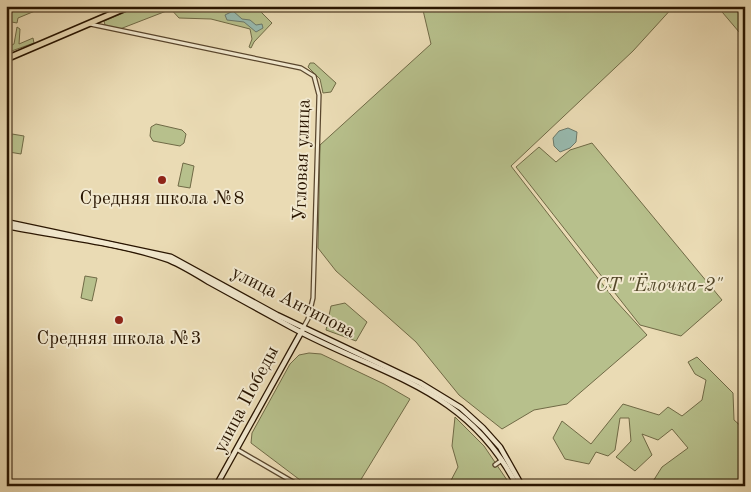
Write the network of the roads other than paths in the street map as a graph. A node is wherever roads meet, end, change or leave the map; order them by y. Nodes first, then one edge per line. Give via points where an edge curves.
1 (130, 6) edge
2 (87, 24) junction
3 (6, 58) edge
4 (6, 222) edge
5 (6, 226) edge
6 (302, 330) junction
7 (238, 450) junction
8 (503, 460) junction
9 (495, 465) dead end
10 (216, 486) edge
11 (300, 486) edge
12 (518, 486) edge
13 (522, 486) edge

1 - 2 main road
2 - 3 main road
2 - 6 street, Угловая улица via 298,67 314,76 319,95 313,298
4 - 6 main road, улица Антипова via 169,256
5 - 6 main road, улица Антипова via 170,261
6 - 7 main road, улица Победы
6 - 8 main road, улица Антипова via 442,400 478,429
6 - 13 main road, улица Антипова via 406,376 461,408 500,448
7 - 10 main road, улица Победы
7 - 11 street
8 - 9 street
8 - 12 main road, улица Антипова

